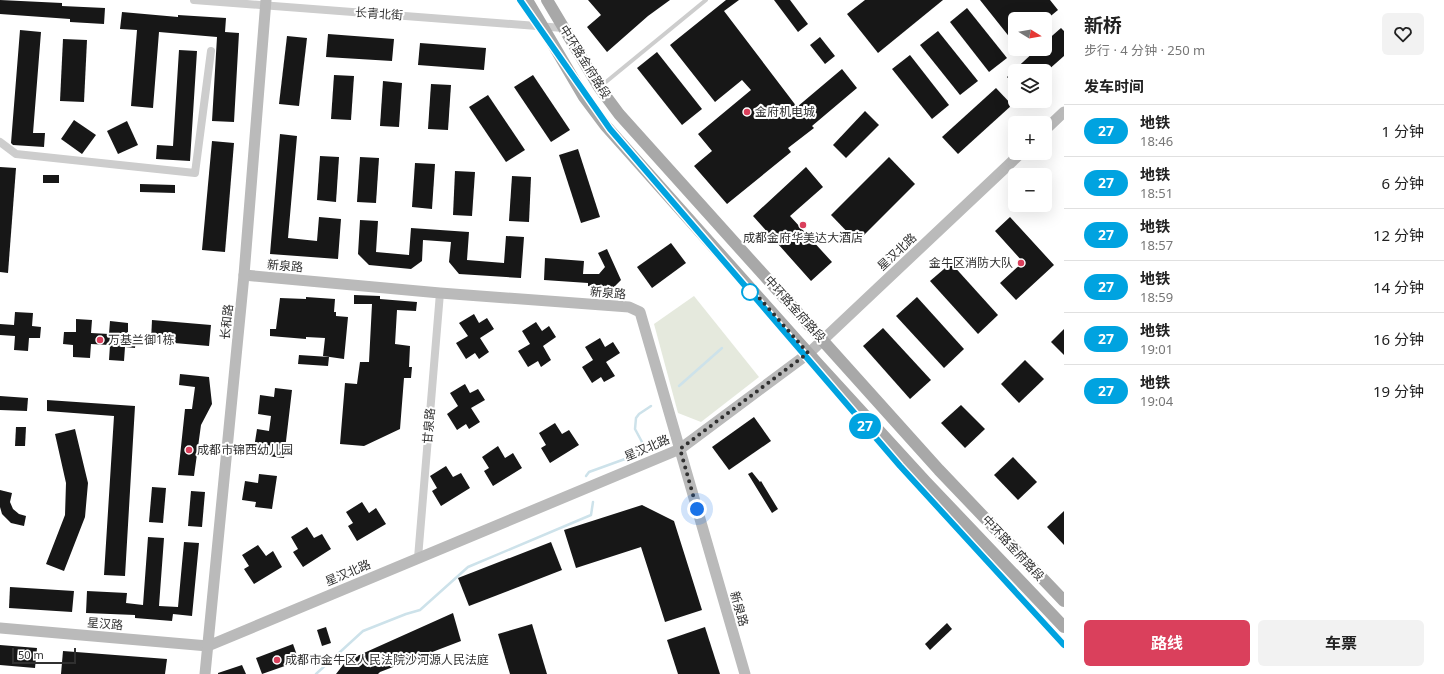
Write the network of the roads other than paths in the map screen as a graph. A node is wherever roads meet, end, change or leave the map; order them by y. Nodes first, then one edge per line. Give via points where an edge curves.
1 (194, 0) edge
2 (527, 0) edge
3 (547, 0) edge
4 (706, 0) edge
5 (265, 3) edge
6 (541, 26) junction
7 (563, 28) junction
8 (211, 51) dead end
9 (599, 87) junction
10 (1064, 112) edge
11 (1052, 123) edge
12 (0, 142) edge
13 (1014, 160) edge
14 (244, 275) junction
15 (440, 293) junction
16 (822, 339) junction
17 (808, 353) junction
18 (680, 449) junction
19 (418, 558) junction
20 (1064, 601) edge
21 (1064, 627) edge
22 (0, 628) edge
23 (208, 646) junction
24 (205, 674) edge
25 (744, 674) edge

1 - 5 street, 长青北街
2 - 6 main road, 中环路金府路段
3 - 7 main road, 中环路金府路段
4 - 9 lane
5 - 6 street, 长青北街
5 - 14 street, 长和路
6 - 7 street, 长青北街
6 - 17 main road, 中环路金府路段 via 584,98 605,125
7 - 9 main road, 中环路金府路段
8 - 12 street via 195,172 16,154
9 - 16 main road, 中环路金府路段 via 619,114
10 - 11 street
13 - 16 street, 星汉北路
14 - 15 street, 新泉路
14 - 23 street, 长和路
15 - 18 street, 新泉路 via 629,307 640,312
15 - 19 street, 甘泉路
16 - 17 street, 星汉北路
16 - 20 main road, 中环路金府路段 via 939,470
17 - 18 street, 星汉北路
17 - 21 main road, 中环路金府路段
18 - 19 street, 星汉北路
18 - 25 street, 新泉路
19 - 23 street, 星汉北路
22 - 23 street, 星汉路
23 - 24 street, 长和路

